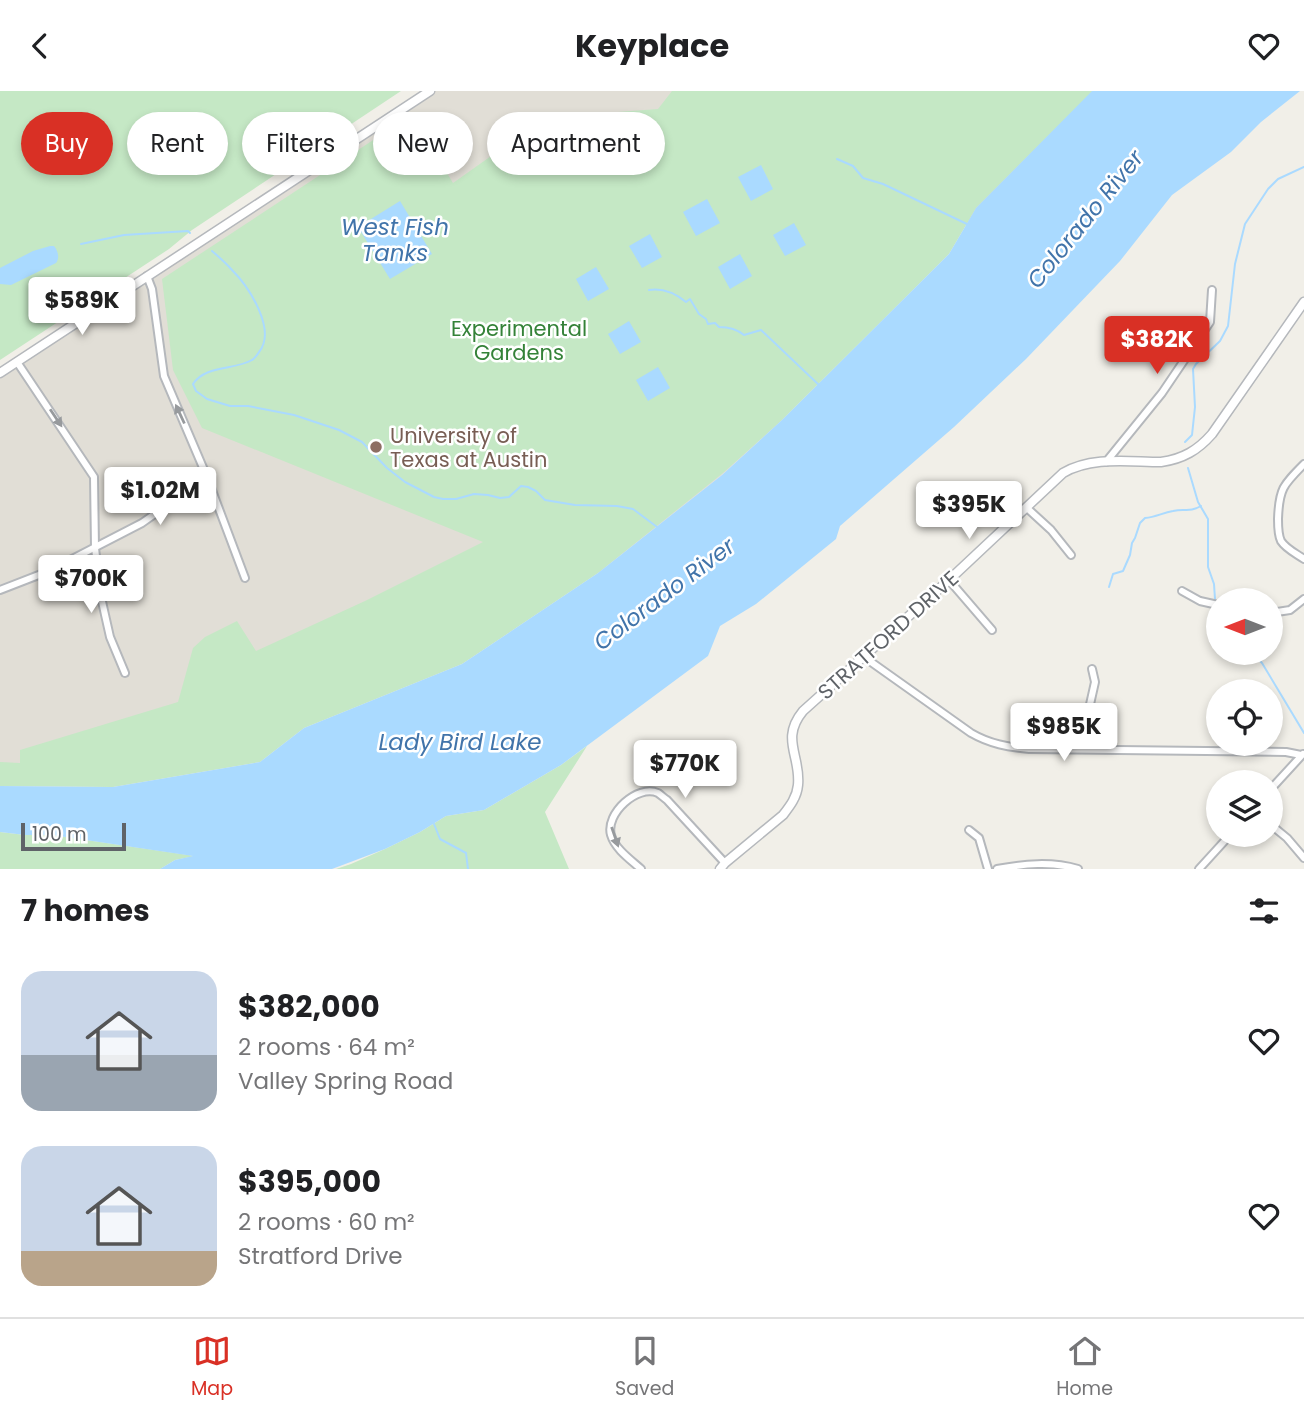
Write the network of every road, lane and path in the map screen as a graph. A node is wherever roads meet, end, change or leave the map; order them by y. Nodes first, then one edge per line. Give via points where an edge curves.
1 (430, 91) edge
2 (147, 277) junction
3 (1212, 290) dead end
4 (1304, 302) edge
5 (17, 362) junction
6 (0, 373) edge
7 (1106, 462) junction
8 (1304, 464) edge
9 (207, 477) junction
10 (1027, 508) junction
11 (95, 548) junction
12 (1072, 555) dead end
13 (1304, 559) edge
14 (245, 579) dead end
15 (949, 580) junction
16 (0, 590) edge
17 (1182, 591) dead end
18 (1304, 599) edge
19 (1206, 602) edge
20 (1283, 611) edge
21 (992, 630) dead end
22 (864, 657) junction
23 (1092, 669) dead end
24 (125, 673) dead end
25 (1080, 749) junction
26 (1303, 754) edge
27 (1283, 776) edge
28 (969, 829) dead end
29 (1283, 835) edge
30 (1219, 847) edge
31 (1304, 858) edge
32 (722, 866) edge
33 (641, 869) edge
34 (988, 869) edge
35 (997, 869) edge
36 (1078, 869) edge
37 (1199, 869) edge

1 - 2 street
2 - 5 street
9 -> 2 street via 164,376 153,291
3 - 7 street via 1210,322 1162,393
4 - 7 street, STRATFORD DRIVE via 1199,447 1181,458 1161,462
5 - 6 street
5 -> 11 street via 94,477
7 - 10 street, STRATFORD DRIVE via 1073,467
8 - 13 street via 1282,489 1278,528 1280,541
9 - 11 street via 142,523
9 - 14 street
10 - 12 street
10 - 15 street, STRATFORD DRIVE
11 - 16 street
11 - 24 street via 110,637
15 - 21 street
15 - 22 street, STRATFORD DRIVE
17 - 19 street
18 - 20 street
22 - 25 street via 986,741 1029,749
22 - 32 street, STRATFORD DRIVE via 803,711 794,725 798,785 790,806
23 - 25 street via 1094,682
25 - 26 street
26 - 27 street
28 - 34 street via 979,838
29 - 31 street
30 - 37 street
32 -> 33 street via 667,800 647,792 627,800 610,826 619,848
35 - 36 street via 1044,864

